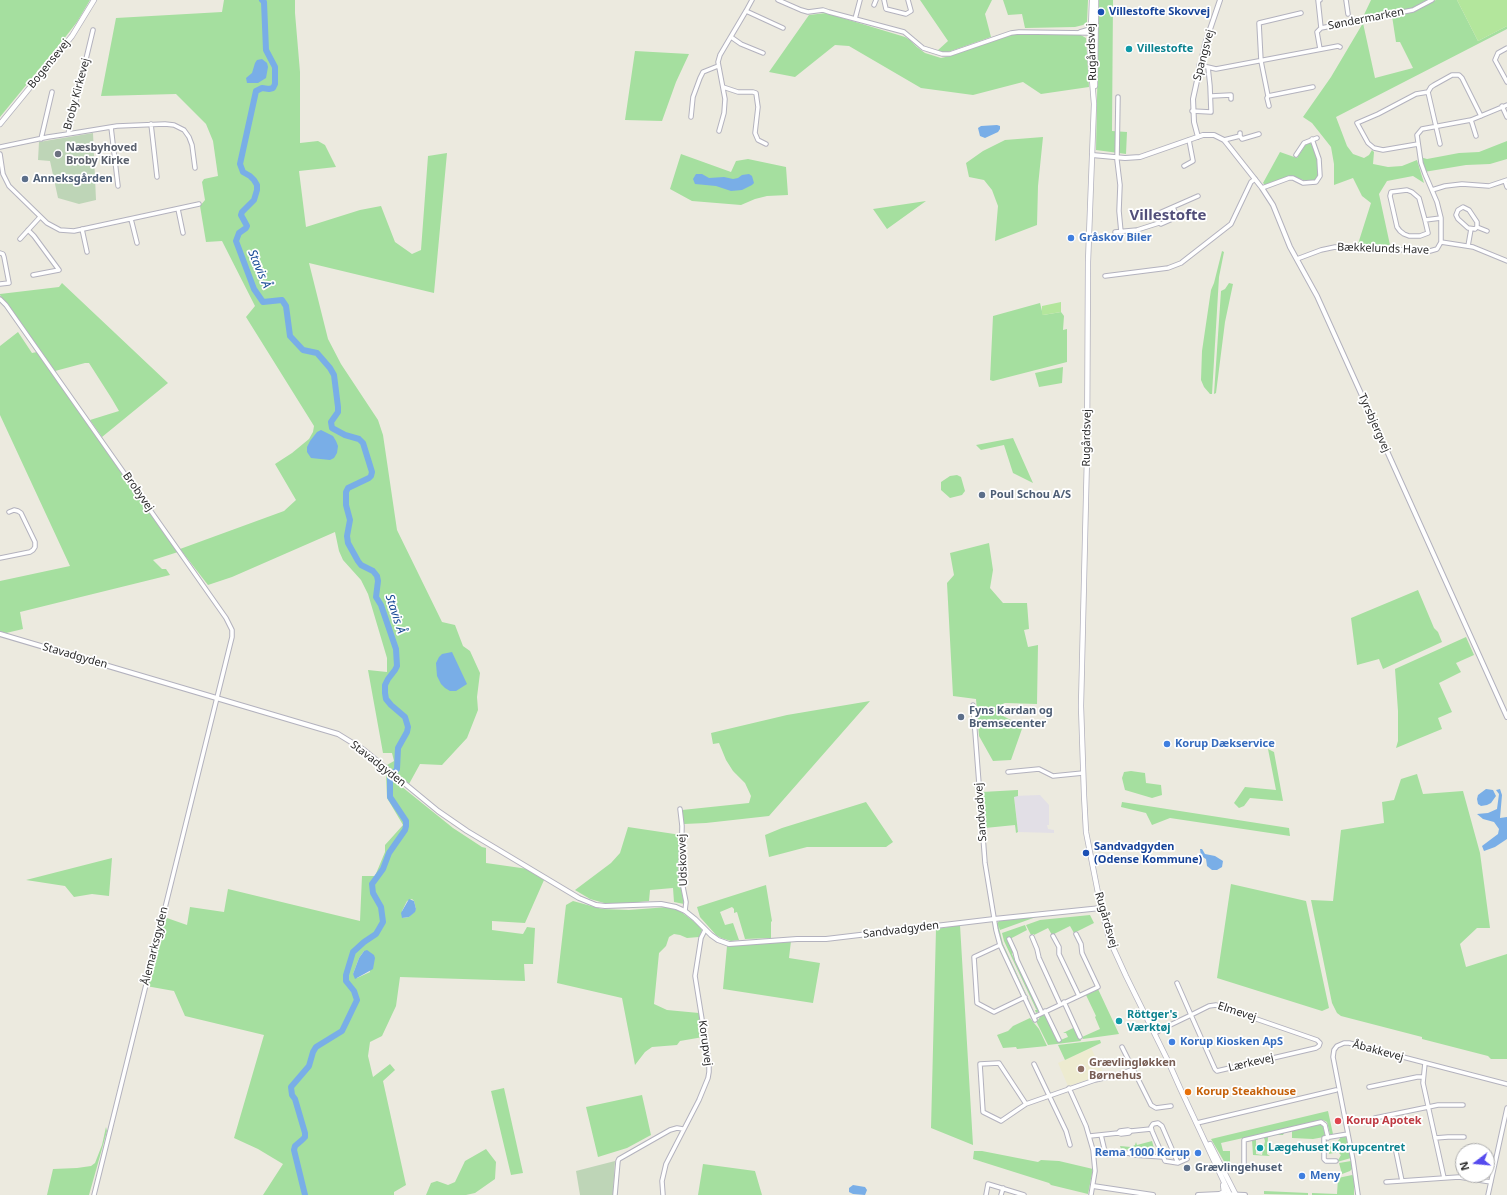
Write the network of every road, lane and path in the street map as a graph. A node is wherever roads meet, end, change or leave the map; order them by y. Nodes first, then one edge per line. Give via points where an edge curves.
1 (94, 0) edge
2 (752, 0) edge
3 (778, 0) edge
4 (860, 0) edge
5 (876, 0) edge
6 (884, 0) edge
7 (908, 0) edge
8 (1092, 0) edge
9 (1096, 0) edge
10 (1220, 0) edge
11 (1320, 0) edge
12 (1346, 0) edge
13 (1432, 0) edge
14 (874, 5) dead end
15 (746, 11) junction
16 (1301, 13) dead end
17 (1348, 14) dead end
18 (855, 19) junction
19 (783, 28) dead end
20 (1321, 28) junction
21 (93, 30) dead end
22 (1093, 32) junction
23 (731, 37) junction
24 (1340, 47) dead end
25 (1507, 48) edge
26 (1320, 49) junction
27 (763, 53) dead end
28 (1261, 61) junction
29 (1199, 65) junction
30 (718, 66) junction
31 (1208, 67) junction
32 (1507, 82) edge
33 (723, 87) junction
34 (1312, 87) dead end
35 (52, 92) dead end
36 (1428, 92) junction
37 (1210, 96) junction
38 (1268, 96) junction
39 (1118, 97) dead end
40 (1231, 99) dead end
41 (1094, 104) junction
42 (1507, 104) edge
43 (1269, 106) dead end
44 (1502, 106) junction
45 (1192, 111) junction
46 (1480, 116) junction
47 (691, 117) dead end
48 (1507, 117) edge
49 (1471, 120) junction
50 (0, 124) edge
51 (151, 124) junction
52 (111, 126) junction
53 (1436, 126) junction
54 (719, 131) dead end
55 (68, 134) junction
56 (1259, 134) dead end
57 (1476, 136) dead end
58 (1198, 137) junction
59 (41, 138) junction
60 (1317, 138) dead end
61 (1312, 139) junction
62 (1189, 140) junction
63 (1224, 140) junction
64 (766, 144) dead end
65 (1418, 144) junction
66 (1440, 144) dead end
67 (0, 147) edge
68 (0, 154) edge
69 (1092, 155) junction
70 (1296, 155) dead end
71 (1117, 157) junction
72 (1184, 166) dead end
73 (195, 168) dead end
74 (2, 175) edge
75 (157, 177) dead end
76 (1255, 178) junction
77 (1506, 180) edge
78 (118, 186) dead end
79 (1507, 187) edge
80 (1262, 188) junction
81 (1432, 190) junction
82 (1198, 196) dead end
83 (199, 204) dead end
84 (1173, 207) junction
85 (178, 209) junction
86 (40, 217) junction
87 (1440, 218) junction
88 (131, 219) junction
89 (1425, 220) junction
90 (1159, 223) junction
91 (1477, 227) junction
92 (82, 229) junction
93 (1472, 229) junction
94 (28, 230) junction
95 (1115, 232) dead end
96 (1122, 232) junction
97 (1487, 232) dead end
98 (183, 233) dead end
99 (20, 239) dead end
100 (1441, 242) junction
101 (137, 243) dead end
102 (1468, 246) junction
103 (87, 252) dead end
104 (0, 253) edge
105 (1297, 259) junction
106 (1507, 261) edge
107 (33, 275) dead end
108 (1105, 276) dead end
109 (0, 284) edge
110 (0, 299) edge
111 (13, 505) dead end
112 (14, 510) junction
113 (9, 512) dead end
114 (0, 558) edge
115 (0, 634) edge
116 (216, 698) junction
117 (973, 705) dead end
118 (1507, 717) edge
119 (1008, 772) dead end
120 (1083, 773) junction
121 (680, 809) dead end
122 (1101, 908) junction
123 (685, 911) junction
124 (994, 919) junction
125 (705, 930) junction
126 (1076, 934) dead end
127 (1054, 936) dead end
128 (1032, 938) dead end
129 (1009, 939) dead end
130 (1000, 945) junction
131 (1177, 983) dead end
132 (1079, 996) junction
133 (1025, 997) junction
134 (1062, 1003) junction
135 (1044, 1012) junction
136 (1191, 1015) junction
137 (1155, 1033) junction
138 (1080, 1037) dead end
139 (1059, 1040) dead end
140 (1320, 1045) joint
141 (1122, 1047) dead end
142 (1034, 1064) dead end
143 (1425, 1064) junction
144 (1134, 1069) junction
145 (1423, 1077) junction
146 (1507, 1084) edge
147 (1369, 1087) dead end
148 (1069, 1088) junction
149 (1333, 1092) dead end
150 (1049, 1096) junction
151 (1026, 1104) junction
152 (1463, 1105) dead end
153 (1171, 1106) dead end
154 (1429, 1107) junction
155 (1507, 1108) edge
156 (1375, 1118) dead end
157 (1198, 1122) junction
158 (683, 1129) junction
159 (1151, 1129) junction
160 (1348, 1134) junction
161 (1101, 1135) junction
162 (1090, 1136) junction
163 (1464, 1137) dead end
164 (1328, 1138) junction
165 (1435, 1138) junction
166 (1070, 1145) dead end
167 (1382, 1150) dead end
168 (1212, 1155) junction
169 (1164, 1157) junction
170 (1187, 1159) dead end
171 (1336, 1161) dead end
172 (1178, 1162) junction
173 (1495, 1164) edge
174 (1244, 1167) dead end
175 (1219, 1170) junction
176 (1455, 1177) edge
177 (1444, 1178) junction
178 (1402, 1181) junction
179 (1386, 1182) dead end
180 (1491, 1183) edge
181 (1093, 1186) junction
182 (1003, 1188) junction
183 (1220, 1194) junction
184 (94, 1195) edge
185 (615, 1195) edge
186 (663, 1195) edge
187 (986, 1195) edge
188 (1001, 1195) edge
189 (1024, 1195) edge
190 (1091, 1195) edge
191 (1153, 1195) edge
192 (1198, 1195) edge
193 (1231, 1195) edge
194 (1236, 1195) edge
195 (1245, 1195) edge
196 (1358, 1195) edge
197 (1488, 1195) edge

1 - 50 main road, Bogensevej via 72,36
2 - 15 street
3 - 18 street via 808,12 823,10
4 - 18 street
5 - 14 street
6 - 7 street via 886,9 906,14 911,11
8 - 22 main road, Rugårdsvej
9 - 22 main road, Rugårdsvej
10 - 29 street, Spangsvej
11 - 20 street
12 - 17 street
13 - 20 street, Søndermarken via 1414,10
15 - 19 street
15 - 23 street
16 - 28 street via 1259,23
18 - 22 street via 904,32 922,48 942,54 950,54 1015,32
20 - 26 street, Søndermarken via 1317,32
21 - 55 street, Broby Kirkevej
22 - 41 main road, Rugårdsvej via 1090,61
22 - 41 main road, Rugårdsvej via 1096,60
23 - 27 street
23 - 30 street via 720,55
24 - 26 street, Søndermarken
25 - 32 street via 1498,53 1495,60
26 - 28 street, Søndermarken
28 - 31 street, Søndermarken via 1216,69
28 - 38 street
29 - 31 street, Søndermarken
29 - 45 street, Spangsvej
30 - 33 street
30 - 47 street via 704,72 700,78 692,97
31 - 37 street, Spangsvej
33 - 54 street via 725,108
33 - 64 street via 738,92 756,93 758,107 755,133 758,140
34 - 38 street
35 - 59 street
36 - 46 street via 1430,87 1452,75 1459,75
36 - 53 street
36 - 65 street via 1416,94 1357,123 1368,143 1374,148 1383,150
37 - 40 street, Spangsvej via 1231,95
37 - 45 street, Spangsvej via 1211,112
38 - 43 street
39 - 71 street
41 - 69 main road, Rugårdsvej
42 - 44 street
44 - 46 street
44 - 48 street
45 - 58 street, Spangsvej
46 - 49 street
49 - 53 street
49 - 57 street
51 - 52 street
51 - 73 street via 170,124 184,130 190,141
51 - 75 street
52 - 55 street
52 - 78 street
53 - 65 street via 1419,132
53 - 66 street
55 - 59 street, Broby Kirkevej
56 - 63 street via 1242,139 1240,135
58 - 62 street
58 - 63 street via 1208,134
59 - 67 street, Broby Kirkevej
60 - 61 street
61 - 70 street via 1304,143
61 - 80 street via 1319,162 1320,176 1316,182 1302,183 1289,178
62 - 71 street via 1140,157
62 - 72 street via 1193,161
63 - 76 street, Tyrsbjergvej
65 - 81 street, Bækkelunds Have via 1424,174
68 - 74 street
69 - 71 street
69 - 120 main road, Rugårdsvej via 1082,662
71 - 96 street
74 - 86 street
76 - 80 street, Tyrsbjergvej
76 - 108 street via 1231,224 1181,263 1168,268
77 - 79 street
77 - 81 street via 1489,186 1462,184
80 - 105 street, Tyrsbjergvej via 1273,204
81 - 87 street, Bækkelunds Have
82 - 84 street
83 - 85 street
84 - 90 street via 1157,214
84 - 90 street via 1177,217
85 - 88 street
85 - 98 street
86 - 92 street via 60,230
86 - 94 street
87 - 89 street
87 - 100 street, Bækkelunds Have
88 - 92 street
88 - 101 street
89 - 89 street via 1416,194 1407,190 1391,192 1397,227 1404,234 1428,234
90 - 96 street
91 - 93 street
91 - 93 street via 1477,222 1469,210 1461,207 1457,212 1458,219
91 - 97 street
92 - 103 street
93 - 102 street
94 - 99 street
94 - 107 street via 59,270
95 - 96 street
100 - 102 street, Bækkelunds Have
100 - 105 street, Bækkelunds Have via 1437,249 1430,251 1335,247
102 - 106 street, Bækkelunds Have
104 - 109 street via 4,257 9,283
105 - 118 street, Tyrsbjergvej via 1318,296
110 - 116 street, Brobyvej via 230,624 232,637
111 - 112 street
112 - 113 street
112 - 114 street via 21,513 35,547 30,552
115 - 116 street, Stavadgyden
116 - 123 street, Stavadgyden via 338,734 364,750 438,811 467,831 579,898 596,905 661,904
116 - 184 street, Ålemarksgyden
117 - 124 street, Sandvadvej via 985,863
119 - 120 street via 1039,770 1053,776
120 - 122 main road, Rugårdsvej via 1086,832
121 - 123 street, Udskovvej via 681,877 686,902
122 - 124 street, Sandvadgyden
122 - 137 main road, Rugårdsvej via 1112,946
123 - 125 street, Stavadgyden
124 - 125 street, Sandvadgyden via 826,940 797,939 736,944 718,940
124 - 130 street, Sandvadvej
125 - 158 street, Korupvej via 701,938 696,976 709,1072
126 - 132 street via 1098,986
127 - 132 street
128 - 134 street via 1038,958
129 - 135 street
130 - 133 street, Sandvadvej
130 - 133 street via 974,957 977,1003 994,1012
131 - 136 street
132 - 134 street
133 - 135 street, Sandvadvej via 1035,1018
134 - 135 street
134 - 138 street
135 - 139 street
136 - 137 street, Elmevej
136 - 140 street, Elmevej via 1211,1005 1218,1005 1317,1040
136 - 140 street, Lærkevej via 1217,1071
137 - 157 main road, Rugårdsvej
141 - 144 street
142 - 150 street
143 - 145 street
143 - 146 street, Åbakkevej
143 - 160 street, Åbakkevej via 1349,1043 1337,1046 1333,1057
144 - 148 street
144 - 153 street via 1152,1106
145 - 147 street
145 - 154 street
148 - 150 street
148 - 162 street
149 - 157 street
150 - 151 street
150 - 166 street
151 - 151 street via 999,1063 980,1064 983,1112 1001,1121
152 - 154 street
154 - 156 street
154 - 165 street
155 - 173 street
157 - 168 main road, Rugårdsvej
157 - 194 main road, Rugårdsvej
158 - 185 street via 670,1130 619,1159
158 - 186 street, Korupvej via 666,1164 662,1181
159 - 161 street
159 - 169 street
159 - 172 street via 1155,1123 1162,1126
160 - 164 street
160 - 196 street, Åbakkevej
161 - 162 street
161 - 169 street via 1108,1155 1128,1153
162 - 181 street via 1095,1161
163 - 165 street
164 - 171 street via 1324,1138 1324,1159
164 - 174 street via 1321,1122 1244,1140
165 - 177 street
167 - 178 street via 1395,1147
168 - 175 main road, Rugårdsvej
168 - 193 main road
169 - 172 street via 1168,1162
170 - 172 street
175 - 183 main road via 1224,1190
175 - 193 main road, Rugårdsvej
176 - 177 street
177 - 178 street
178 - 179 street
180 - 197 street
181 - 190 street
181 - 191 street
182 - 187 street via 988,1184
182 - 188 street
182 - 189 street
183 - 192 street
183 - 193 street
193 - 194 street
194 - 195 street

